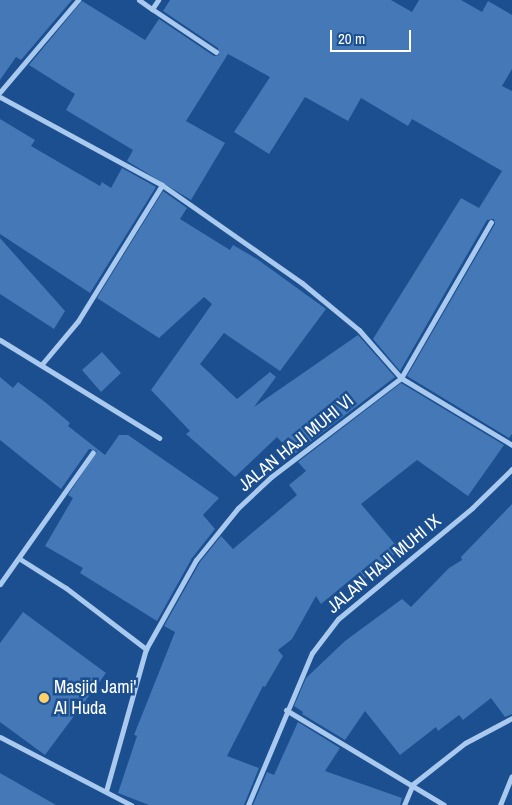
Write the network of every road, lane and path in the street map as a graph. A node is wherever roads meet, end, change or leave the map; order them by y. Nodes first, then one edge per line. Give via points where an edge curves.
1 (78, 0) edge
2 (139, 0) edge
3 (158, 0) edge
4 (152, 9) junction
5 (216, 52) dead end
6 (0, 92) edge
7 (0, 98) edge
8 (162, 185) junction
9 (491, 222) dead end
10 (0, 340) edge
11 (42, 364) junction
12 (401, 378) junction
13 (159, 438) dead end
14 (512, 445) edge
15 (94, 452) dead end
16 (512, 470) edge
17 (20, 559) junction
18 (0, 584) edge
19 (146, 649) junction
20 (286, 710) junction
21 (512, 718) edge
22 (0, 737) edge
23 (512, 776) edge
24 (413, 784) junction
25 (106, 791) junction
26 (131, 805) edge
27 (248, 805) edge
28 (404, 805) edge
29 (444, 805) edge
30 (500, 805) edge

1 - 6 street
2 - 4 street
3 - 4 street
4 - 5 street
7 - 8 street
8 - 11 street via 78,321
8 - 12 street via 302,283 359,330
9 - 12 street
10 - 11 street
11 - 13 street
12 - 14 street
12 - 19 street, JALAN HAJI MUHI VI via 271,477 238,508 196,560
15 - 17 street
16 - 20 street, JALAN HAJI MUHI IX via 472,508 338,618 312,653
17 - 18 street
17 - 19 street via 66,588
19 - 25 street, JALAN HAJI MUHI VI
20 - 24 street
20 - 27 street, JALAN HAJI MUHI IX
21 - 24 street via 465,743
22 - 25 street
23 - 30 street
24 - 28 street
24 - 29 street
25 - 26 street

